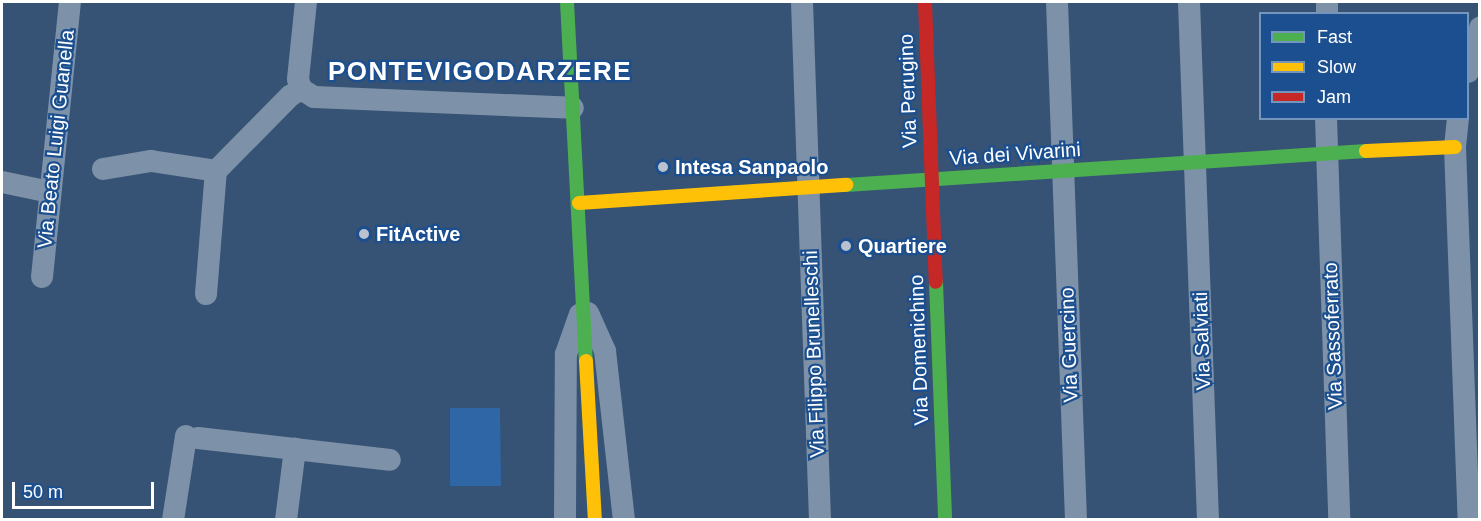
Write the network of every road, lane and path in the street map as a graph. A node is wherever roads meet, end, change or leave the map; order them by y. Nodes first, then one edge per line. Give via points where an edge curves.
1 (70, 2) edge
2 (306, 2) edge
3 (567, 2) edge
4 (802, 2) edge
5 (925, 2) edge
6 (1057, 2) edge
7 (1189, 2) edge
8 (1478, 38) edge
9 (1469, 66) edge
10 (301, 89) junction
11 (573, 108) junction
12 (1326, 120) edge
13 (1458, 120) edge
14 (1455, 147) junction
15 (1326, 153) junction
16 (1195, 162) junction
17 (103, 169) dead end
18 (216, 171) junction
19 (1062, 171) junction
20 (931, 179) junction
21 (2, 182) edge
22 (807, 188) junction
23 (50, 192) junction
24 (579, 203) junction
25 (42, 277) dead end
26 (206, 294) dead end
27 (1471, 299) edge
28 (584, 304) junction
29 (1472, 431) edge
30 (295, 450) junction
31 (390, 460) dead end
32 (173, 519) edge
33 (286, 519) edge
34 (565, 519) edge
35 (595, 519) edge
36 (624, 519) edge
37 (820, 519) edge
38 (945, 519) edge
39 (1076, 519) edge
40 (1208, 519) edge
41 (1339, 519) edge
42 (1469, 519) edge

1 - 23 street, Via Beato Luigi Guanella
2 - 10 street via 298,79
3 - 11 street
4 - 22 street, Via Filippo Brunelleschi
5 - 20 street, Via Perugino
6 - 19 street, Via Guercino
7 - 16 street, Via Salviati
8 - 9 street
10 - 11 street via 314,97
10 - 18 street
11 - 24 street
12 - 15 street, Via Sassoferrato
13 - 14 street
14 - 15 street, Via dei Vivarini
14 - 27 street
15 - 16 street, Via dei Vivarini
15 - 41 street, Via Sassoferrato
16 - 19 street, Via dei Vivarini
16 - 40 street, Via Salviati
17 - 18 street via 151,161
18 - 26 street
19 - 20 street, Via dei Vivarini
19 - 39 street, Via Guercino
20 - 22 street, Via dei Vivarini
20 - 38 street, Via Domenichino
21 - 23 street
22 - 24 street, Via dei Vivarini
22 - 37 street, Via Filippo Brunelleschi
23 - 25 street, Via Beato Luigi Guanella
24 - 28 street
27 - 29 street
28 - 34 street via 566,354
28 - 35 street
28 - 36 street via 605,351
29 - 42 street
30 - 31 street
30 - 32 street via 192,437
30 - 33 street

